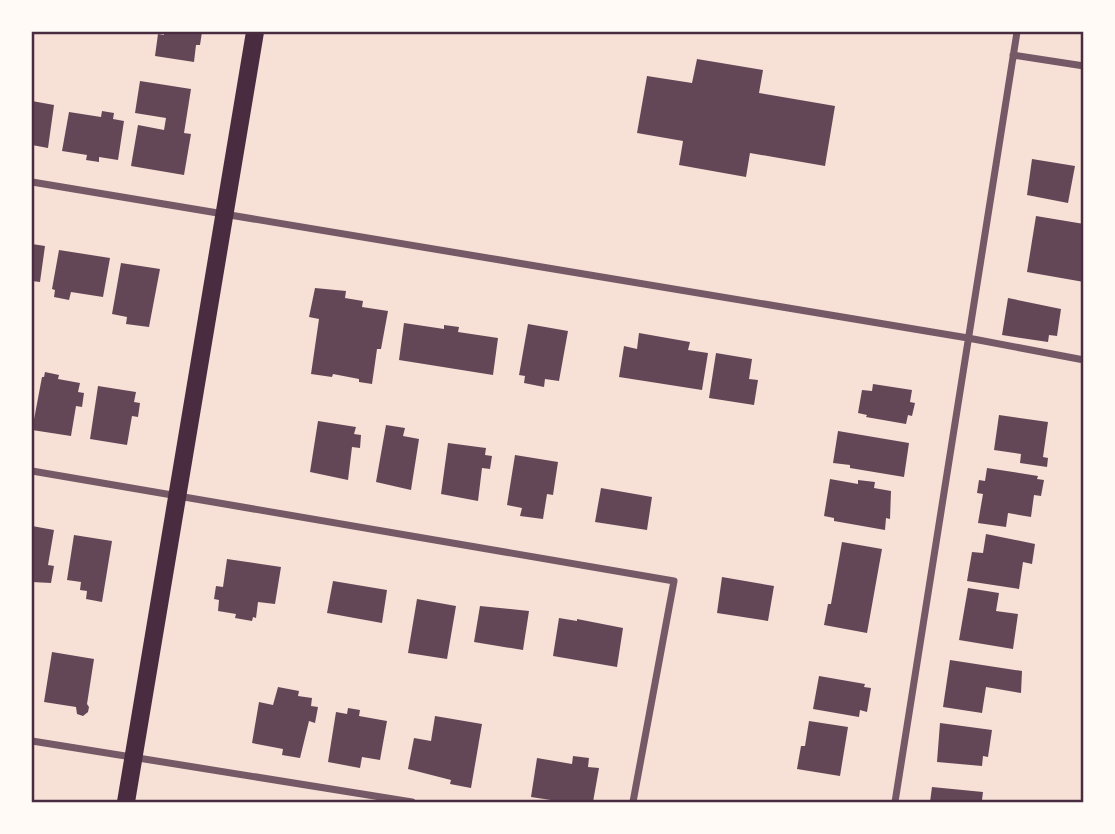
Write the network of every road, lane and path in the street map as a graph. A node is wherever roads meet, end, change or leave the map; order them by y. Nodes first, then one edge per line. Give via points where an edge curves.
1 (255, 32) edge
2 (1017, 32) edge
3 (1013, 55) junction
4 (1083, 66) edge
5 (32, 182) edge
6 (225, 214) junction
7 (968, 338) junction
8 (1083, 360) edge
9 (32, 471) edge
10 (177, 496) junction
11 (32, 741) edge
12 (133, 757) junction
13 (126, 803) edge
14 (412, 803) edge
15 (633, 803) edge
16 (895, 803) edge

1 - 6 main road
2 - 3 street
3 - 4 street
3 - 7 street
5 - 6 street
6 - 7 street
6 - 10 main road
7 - 8 street
7 - 16 street
9 - 10 street
10 - 12 main road
10 - 15 street via 674,581
11 - 12 street
12 - 13 main road
12 - 14 street

